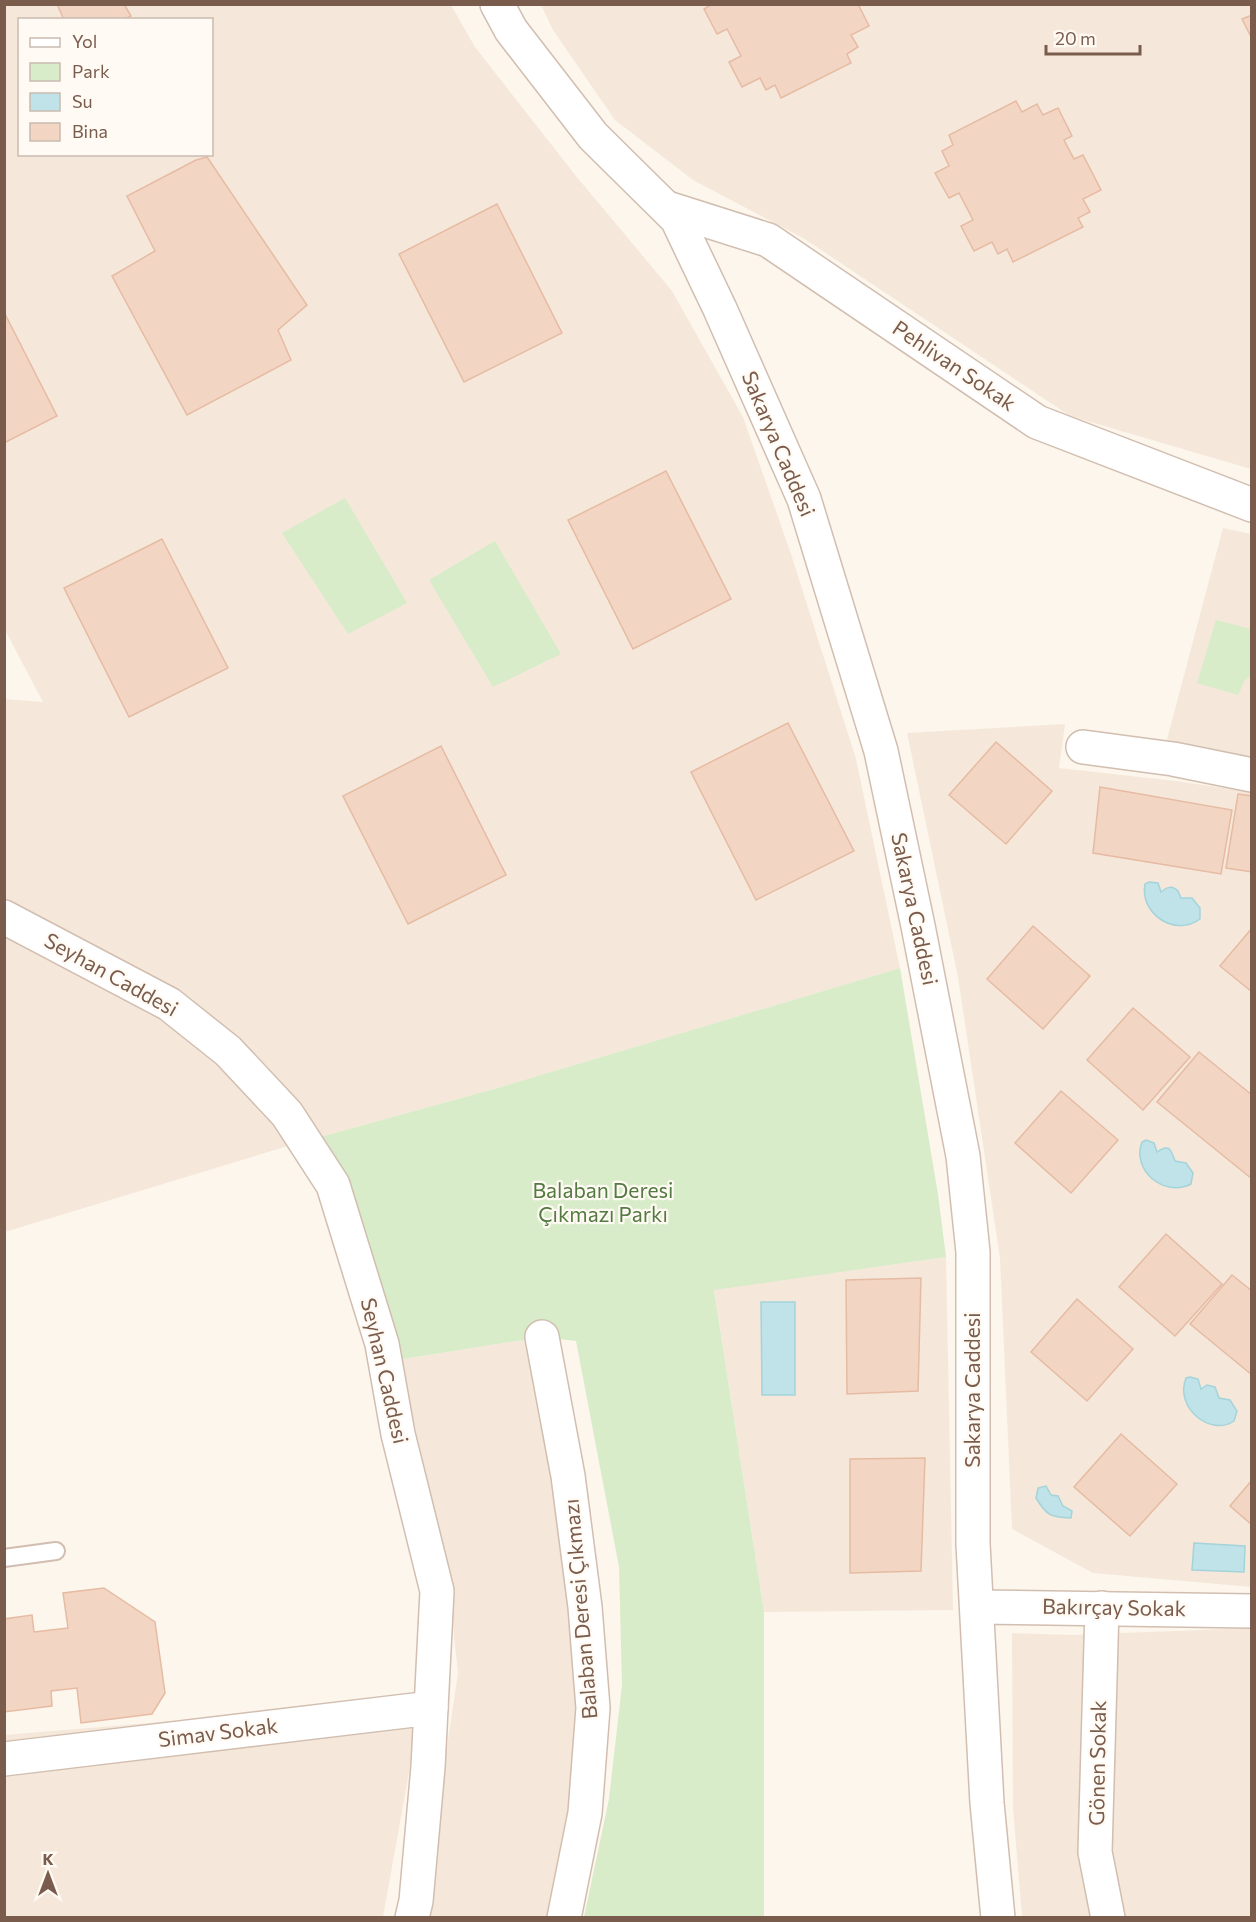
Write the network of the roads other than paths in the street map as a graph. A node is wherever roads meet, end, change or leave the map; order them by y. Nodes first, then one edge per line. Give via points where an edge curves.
1 (497, 4) edge
2 (667, 208) junction
3 (1251, 505) edge
4 (1083, 747) dead end
5 (1251, 775) edge
6 (4, 917) edge
7 (542, 1337) dead end
8 (57, 1551) dead end
9 (4, 1558) edge
10 (977, 1606) junction
11 (1102, 1608) junction
12 (1251, 1611) edge
13 (431, 1708) junction
14 (4, 1758) edge
15 (412, 1917) edge
16 (564, 1917) edge
17 (998, 1917) edge
18 (1108, 1917) edge

1 - 2 street, Sakarya Caddesi via 511,30 593,136
2 - 3 street, Pehlivan Sokak via 768,240 1036,422
2 - 10 street, Sakarya Caddesi via 677,219 715,299 804,499 881,752 963,1156 973,1252
4 - 5 street
6 - 13 street, Seyhan Caddesi via 169,1004 220,1045 287,1114 333,1185 382,1344 398,1434 437,1591
7 - 16 street, Balaban Deresi Çıkmazı via 568,1476 593,1708 585,1813
8 - 9 lane
10 - 11 street, Bakırçay Sokak
10 - 17 street, Sakarya Caddesi via 987,1803
11 - 12 street, Bakırçay Sokak
11 - 18 street, Gönen Sokak via 1095,1852
13 - 14 street, Simav Sokak
13 - 15 street, Seyhan Caddesi via 429,1767

